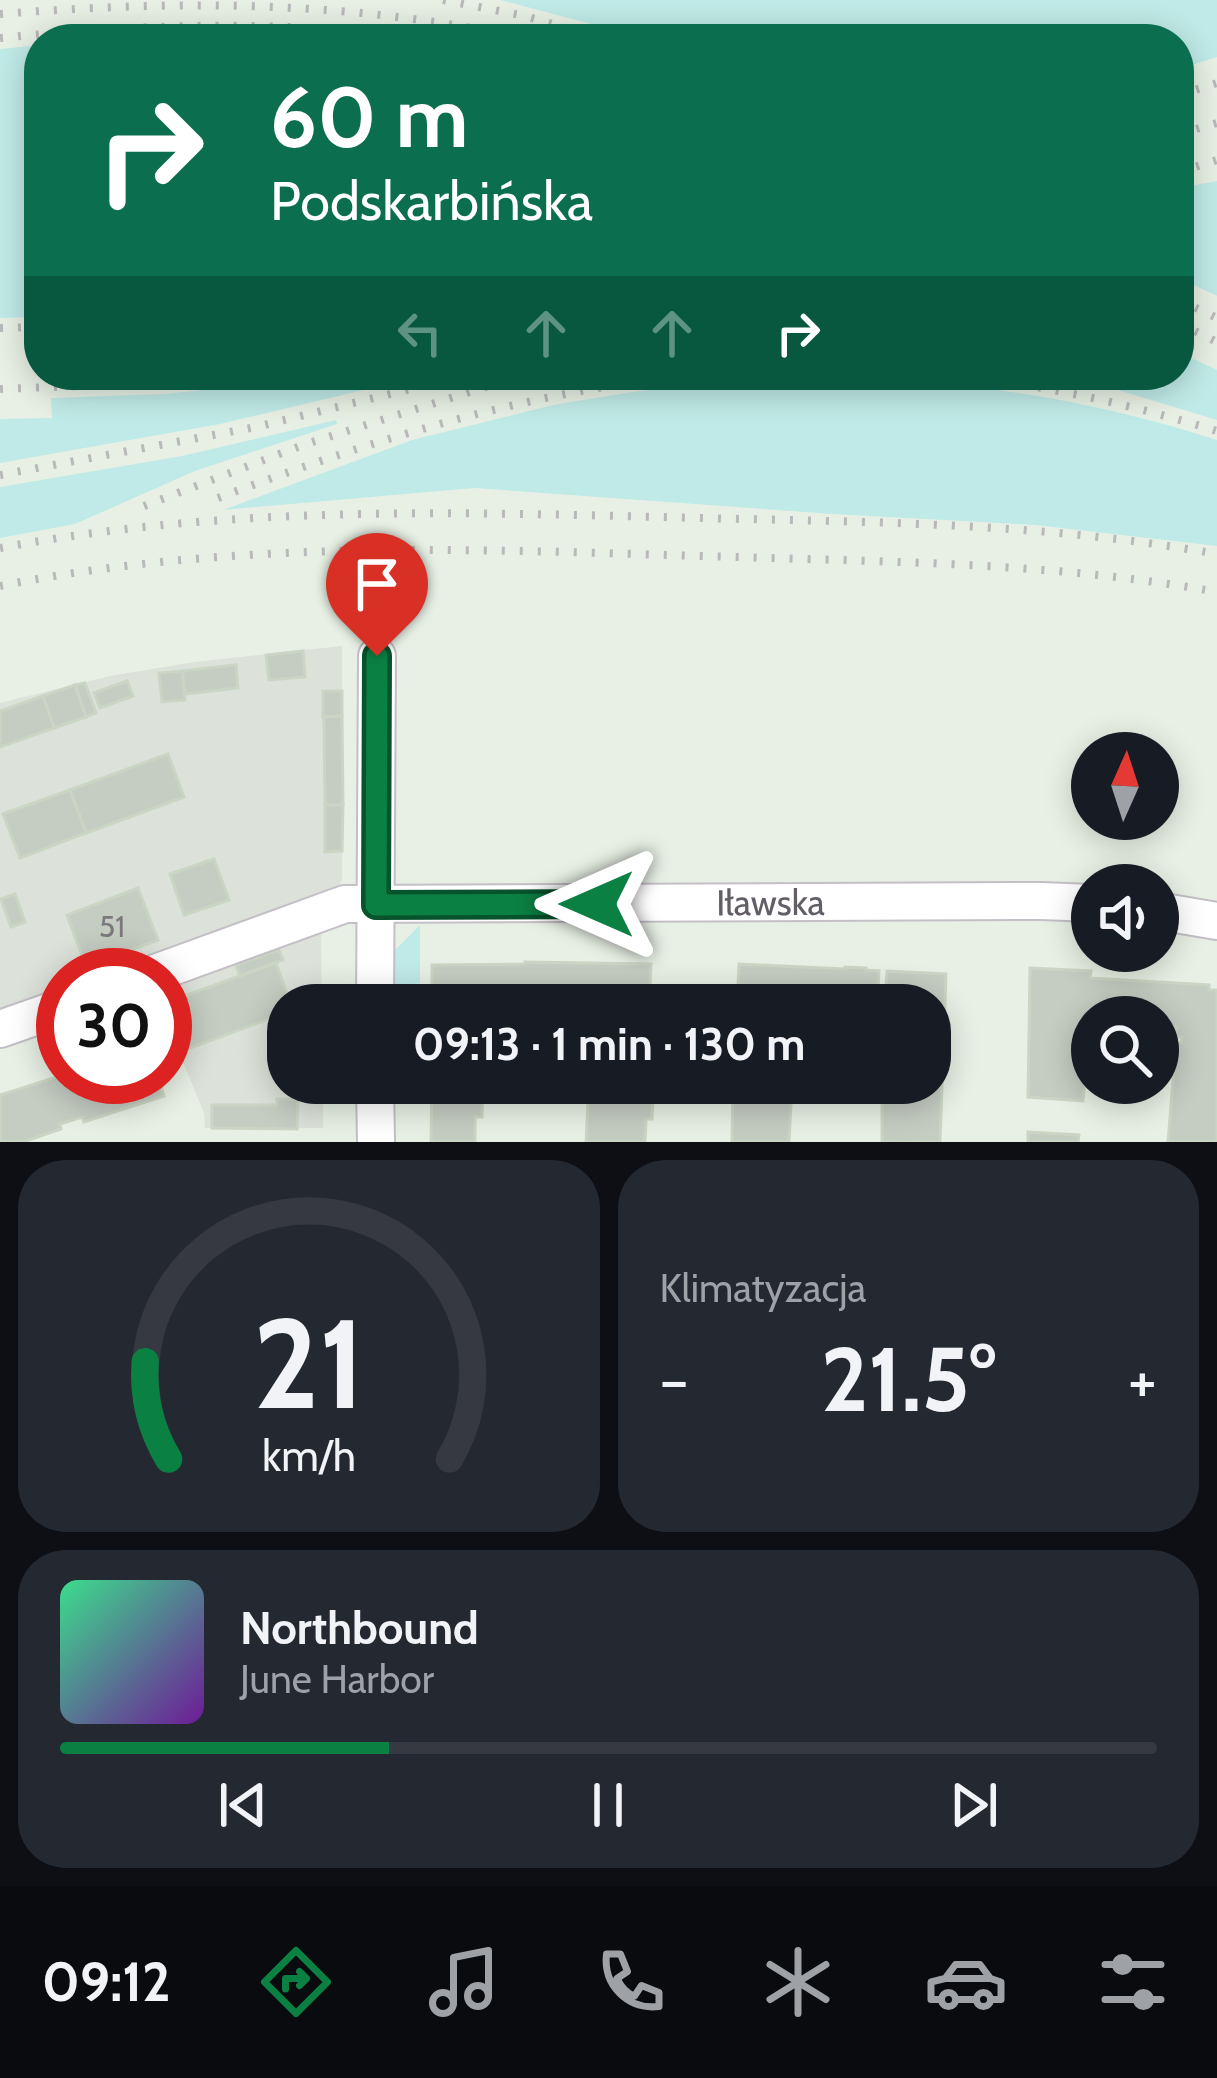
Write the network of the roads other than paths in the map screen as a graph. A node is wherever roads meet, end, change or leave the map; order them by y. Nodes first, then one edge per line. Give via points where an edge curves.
1 (377, 656) dead end
2 (1071, 902) edge
3 (376, 905) junction
4 (1179, 915) edge
5 (1217, 921) edge
6 (192, 960) edge
7 (376, 984) edge
8 (36, 1016) edge
9 (0, 1030) edge
10 (376, 1104) edge
11 (376, 1142) edge

1 - 3 street
2 - 3 street, Iławska
3 - 6 street, Iławska via 345,904
3 - 7 street
4 - 5 street
8 - 9 street
10 - 11 street

